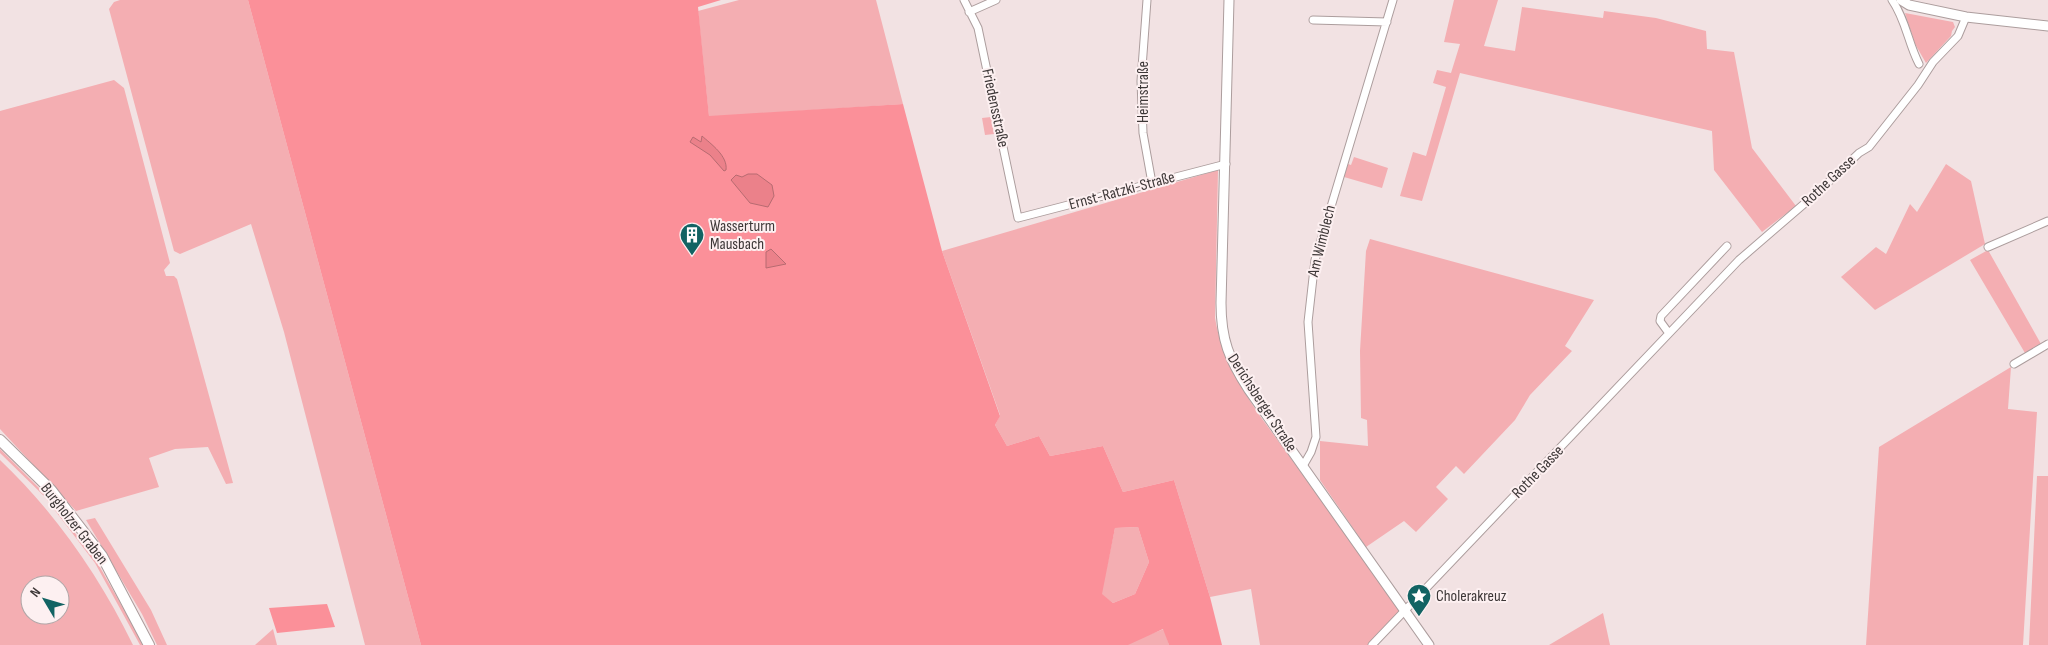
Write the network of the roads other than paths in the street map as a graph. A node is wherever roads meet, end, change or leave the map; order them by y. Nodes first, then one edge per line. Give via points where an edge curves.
1 (964, 0) edge
2 (996, 0) edge
3 (1147, 0) edge
4 (1229, 0) edge
5 (1394, 0) edge
6 (1892, 0) edge
7 (1901, 0) edge
8 (969, 12) junction
9 (1966, 17) junction
10 (1313, 20) dead end
11 (1387, 22) junction
12 (2048, 26) edge
13 (1919, 64) dead end
14 (1226, 164) junction
15 (1152, 183) junction
16 (1018, 218) joint
17 (2048, 221) edge
18 (1728, 246) dead end
19 (1988, 247) dead end
20 (1668, 332) junction
21 (2048, 344) edge
22 (2014, 364) dead end
23 (0, 440) edge
24 (1303, 466) junction
25 (1406, 610) junction
26 (149, 645) edge
27 (1372, 645) edge
28 (1429, 645) edge

1 - 8 street, Friedensstraße
2 - 8 street
3 - 15 street, Heimstraße via 1141,81 1143,133
4 - 14 street, Derichsberger Straße
5 - 11 street, Am Wimblech
6 - 13 street via 1903,17
7 - 9 street via 1909,5
8 - 16 street, Friedensstraße via 978,28
9 - 12 street
9 - 20 street, Rothe Gasse via 1958,36 1933,62 1869,147 1738,260
10 - 11 street
11 - 24 street, Am Wimblech via 1315,260 1308,322 1316,437
14 - 15 street, Ernst-Ratzki-Straße
14 - 24 street, Derichsberger Straße via 1221,303 1224,341 1238,372
15 - 16 street, Ernst-Ratzki-Straße
17 - 19 street
18 - 20 street via 1661,316 1660,321
20 - 25 street, Rothe Gasse
21 - 22 street
23 - 26 main road, Burgholzer Graben via 51,490 102,556
24 - 25 street, Derichsberger Straße
25 - 27 street, Rothe Gasse
25 - 28 street, Derichsberger Straße

